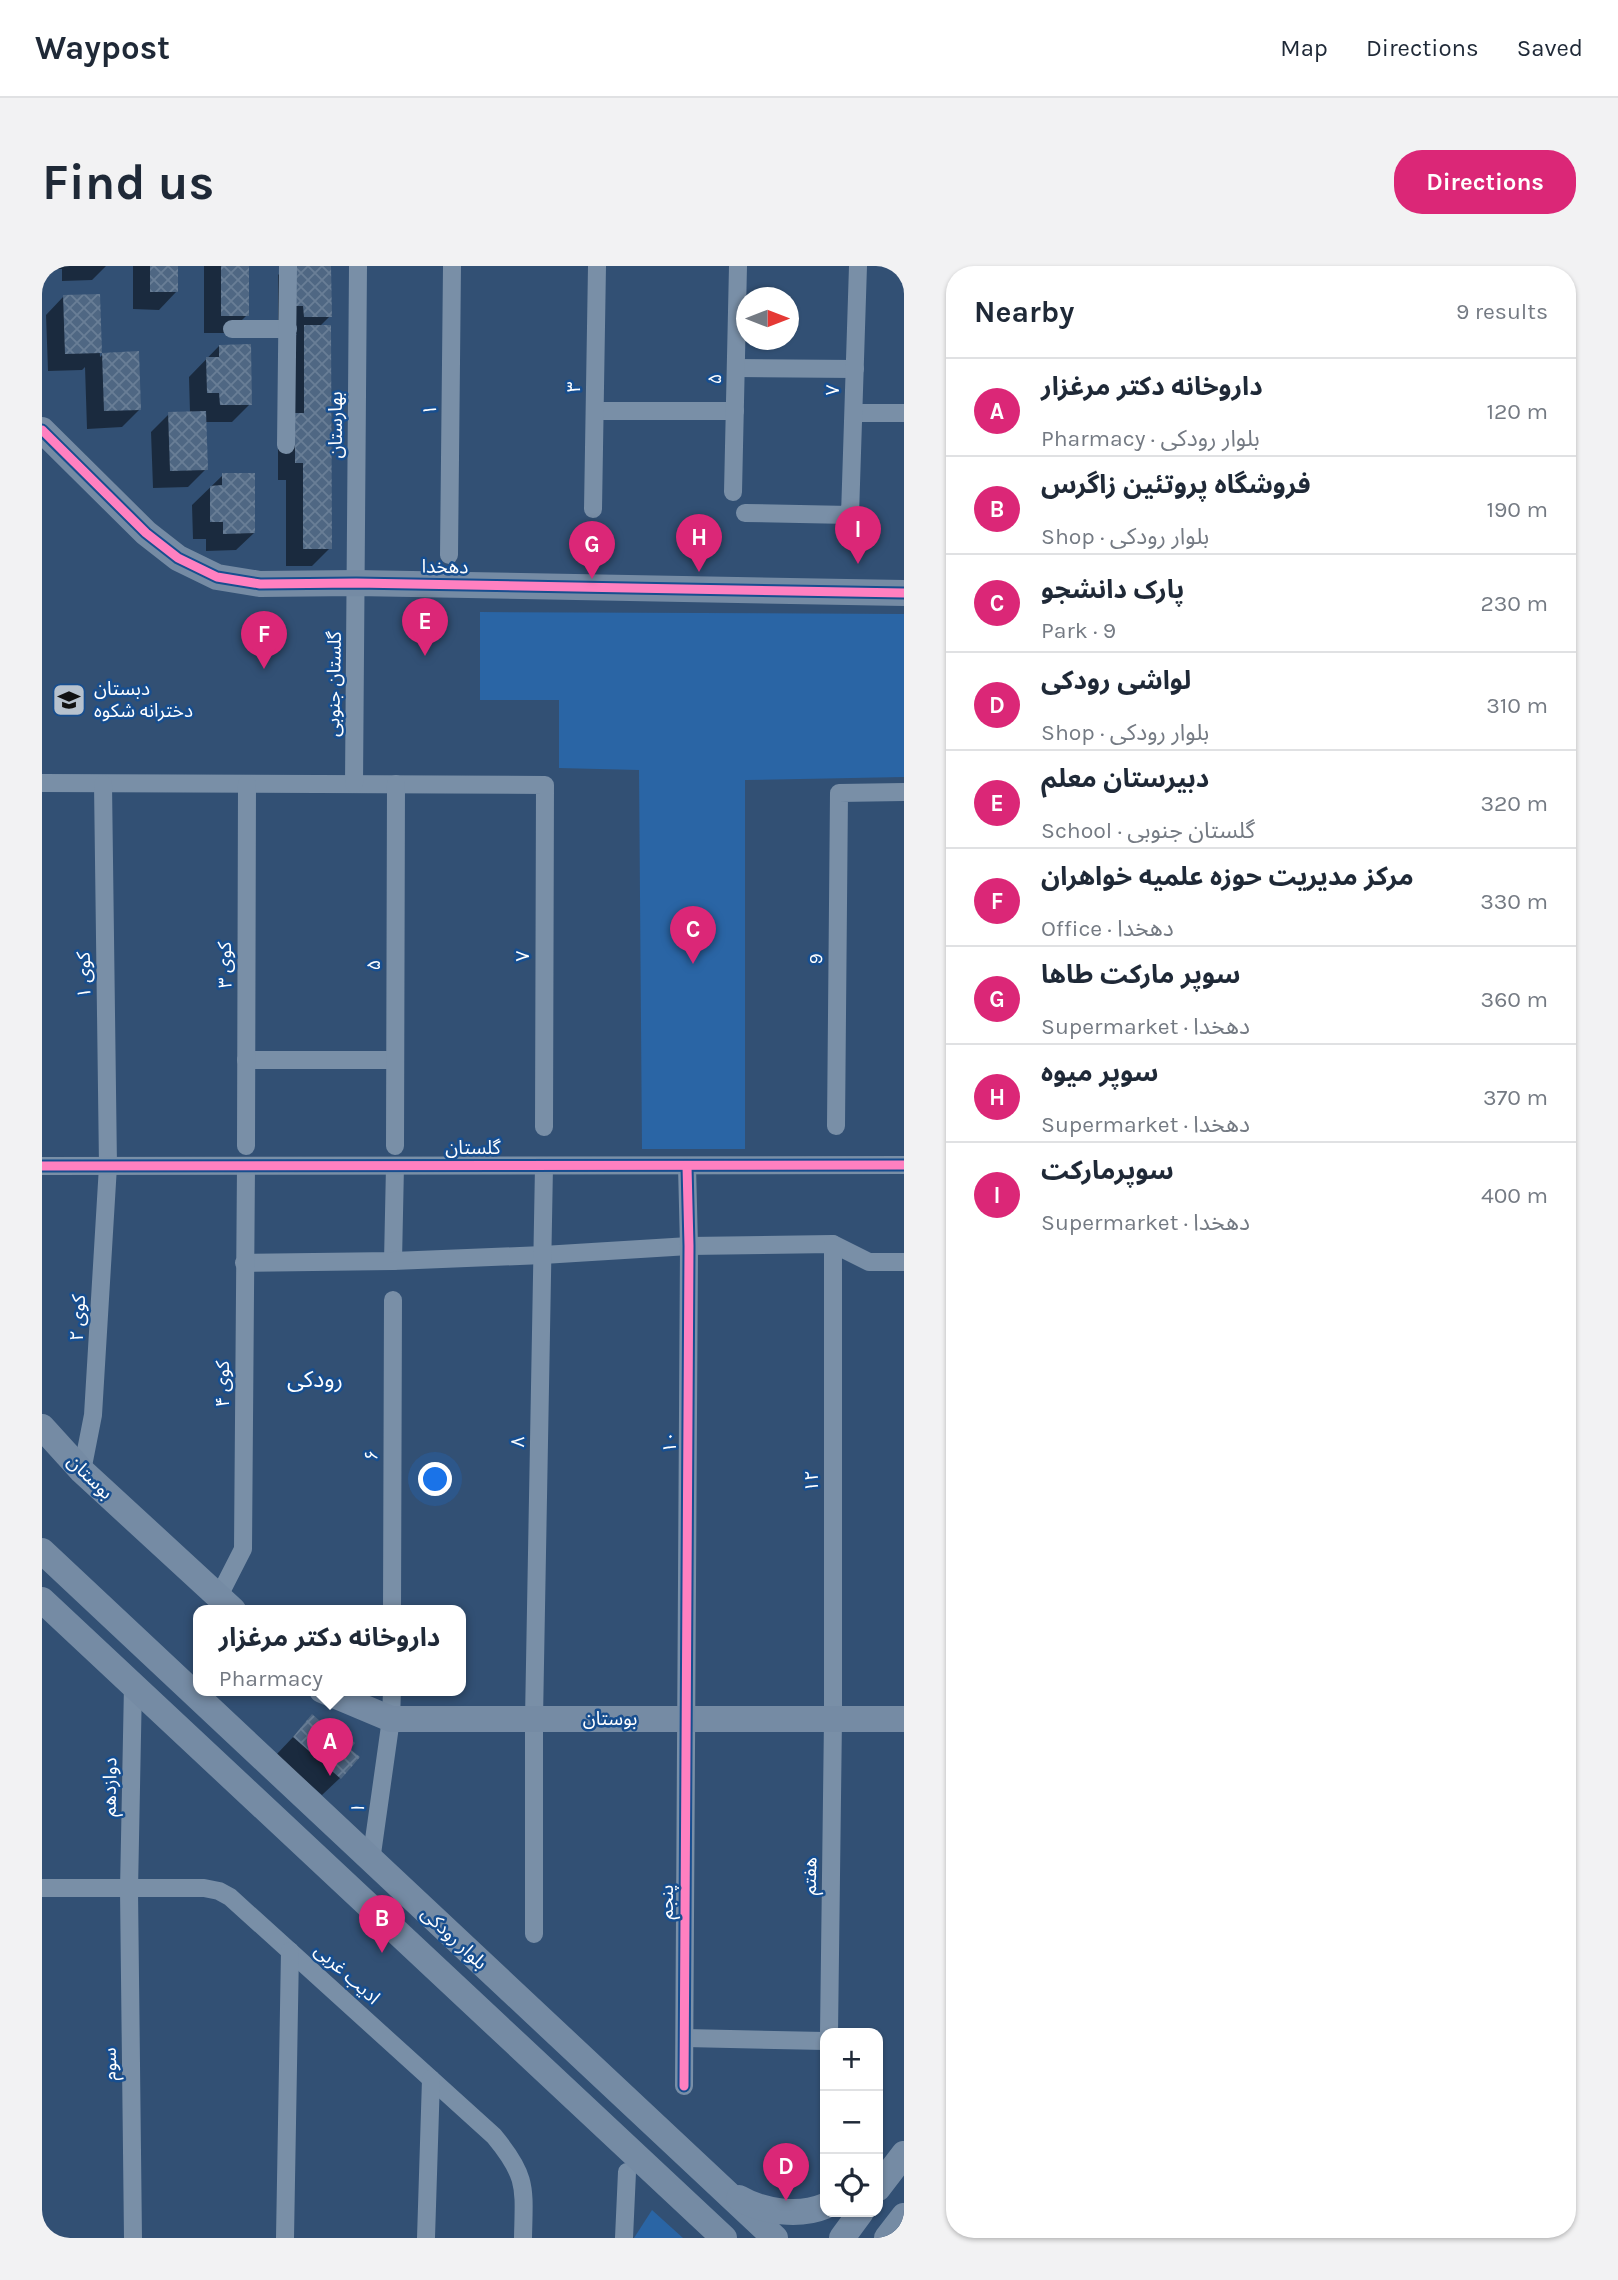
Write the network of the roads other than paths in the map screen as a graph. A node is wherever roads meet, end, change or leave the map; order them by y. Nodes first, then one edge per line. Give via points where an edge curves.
1 (288, 266) edge
2 (358, 266) edge
3 (452, 266) edge
4 (597, 266) edge
5 (738, 266) edge
6 (858, 266) edge
7 (288, 329) junction
8 (232, 330) dead end
9 (736, 368) junction
10 (855, 369) junction
11 (594, 411) junction
12 (735, 411) junction
13 (853, 413) junction
14 (904, 413) edge
15 (42, 430) edge
16 (286, 445) dead end
17 (733, 492) dead end
18 (593, 509) dead end
19 (745, 513) dead end
20 (449, 555) dead end
21 (356, 583) junction
22 (904, 593) edge
23 (42, 783) edge
24 (103, 783) junction
25 (247, 784) junction
26 (354, 784) junction
27 (396, 784) junction
28 (904, 792) edge
29 (246, 1060) junction
30 (395, 1060) junction
31 (836, 1126) dead end
32 (544, 1127) dead end
33 (246, 1146) dead end
34 (395, 1146) dead end
35 (904, 1165) edge
36 (42, 1166) edge
37 (108, 1166) junction
38 (246, 1166) junction
39 (395, 1166) junction
40 (544, 1166) junction
41 (687, 1166) junction
42 (833, 1244) junction
43 (689, 1246) junction
44 (543, 1255) junction
45 (393, 1261) junction
46 (904, 1262) edge
47 (244, 1263) junction
48 (393, 1300) dead end
49 (42, 1427) edge
50 (82, 1471) junction
51 (42, 1551) edge
52 (42, 1600) edge
53 (226, 1603) edge
54 (392, 1605) edge
55 (133, 1685) junction
56 (193, 1693) edge
57 (196, 1696) edge
58 (336, 1696) edge
59 (391, 1696) edge
60 (391, 1719) junction
61 (534, 1719) junction
62 (685, 1719) junction
63 (833, 1719) junction
64 (904, 1719) edge
65 (371, 1861) junction
66 (42, 1888) edge
67 (129, 1890) junction
68 (534, 1934) dead end
69 (290, 1951) junction
70 (829, 2028) edge
71 (685, 2038) junction
72 (820, 2040) edge
73 (431, 2079) junction
74 (684, 2086) dead end
75 (627, 2172) dead end
76 (714, 2183) junction
77 (820, 2207) edge
78 (857, 2217) edge
79 (133, 2238) edge
80 (285, 2238) edge
81 (426, 2238) edge
82 (523, 2238) edge
83 (624, 2238) edge
84 (724, 2238) edge
85 (775, 2238) edge
86 (842, 2238) edge

1 - 7 street
2 - 21 street, بهارستان
3 - 20 street, ۱
4 - 11 street, ۳
5 - 9 street, ۵
6 - 10 street, ۷
7 - 8 street
7 - 16 street
9 - 10 street
9 - 12 street, ۵
10 - 13 street, ۷
11 - 12 street
11 - 18 street, ۳
12 - 17 street, ۵
13 - 14 street
13 - 19 street, ۷ via 850,515
15 - 21 main road, دهخدا via 146,533 178,558 217,578 260,584
21 - 22 main road, دهخدا
21 - 26 street, گلستان جنوبی
23 - 24 street
24 - 25 street
24 - 37 street, کوی ۱
25 - 26 street
25 - 29 street, کوی ۳
26 - 27 street
27 - 30 street, ۵
27 - 32 street, ۷ via 545,785
28 - 31 street, 9 via 839,793
29 - 30 street
29 - 33 street, کوی ۳
30 - 34 street, ۵
35 - 41 street, گلستان
36 - 37 street, گلستان
37 - 38 street, گلستان
37 - 50 street, کوی ۲ via 93,1415
38 - 39 street, گلستان
38 - 47 street, کوی ۴
39 - 40 street, گلستان
39 - 45 street
40 - 41 street, گلستان
40 - 44 street, ۸
41 - 43 street, ۱۰
42 - 43 street
42 - 46 street via 869,1262
42 - 63 street, ۱۲
43 - 44 street
43 - 62 street, ۱۰
44 - 45 street
44 - 61 street, ۸
45 - 47 street
47 - 53 street, کوی ۴ via 243,1549
48 - 54 street, ۶
49 - 50 main road, بوستان
50 - 53 main road, بوستان
51 - 56 main road, بلوار رودکی
52 - 55 main road, بلوار رودکی
55 - 67 street, دوازدهم
55 - 84 main road, بلوار رودکی
57 - 65 main road, بلوار رودکی
58 - 60 main road, بوستان
59 - 60 street
60 - 61 main road, بوستان
60 - 65 street, ۱
61 - 62 main road, بوستان
61 - 68 street
62 - 63 main road, بوستان
62 - 71 street, پنجم
63 - 64 main road, بوستان
63 - 70 street, هفتم
65 - 76 main road, بلوار رودکی
66 - 67 street, ادیب غربی
67 - 69 street, ادیب غربی via 219,1891
67 - 79 street, سوم
69 - 73 street, ادیب غربی
69 - 80 street
71 - 72 street
71 - 74 street, پنجم
73 - 81 street
73 - 82 street, ادیب غربی via 513,2159 524,2185
75 - 83 street
76 - 77 main road via 768,2209 789,2212
76 - 85 main road, بلوار رودکی
78 - 86 main road

